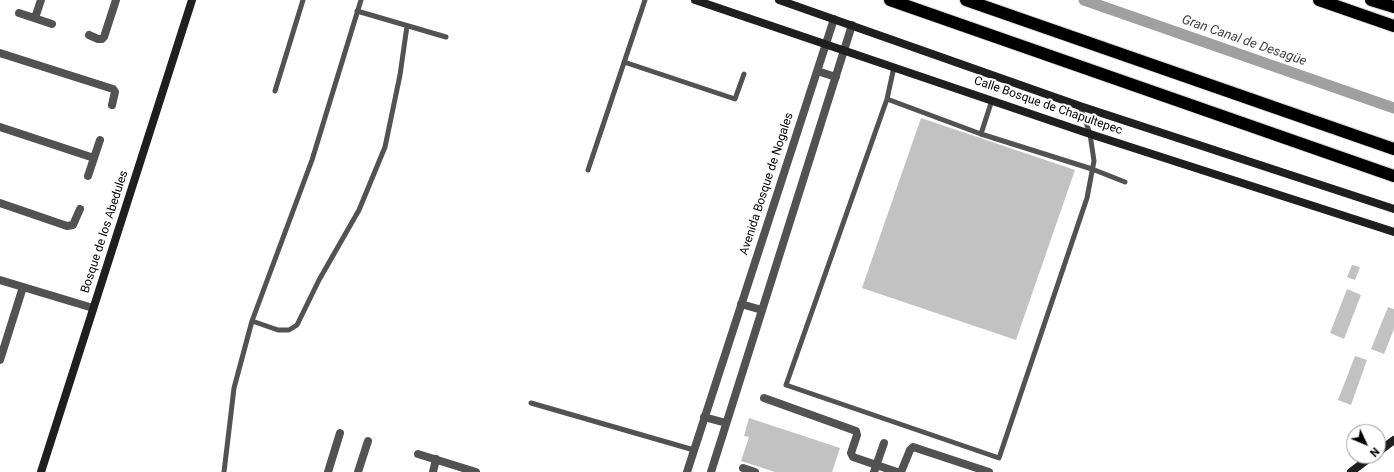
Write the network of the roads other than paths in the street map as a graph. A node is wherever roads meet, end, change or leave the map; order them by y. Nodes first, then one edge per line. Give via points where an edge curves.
1 (41, 0) edge
2 (116, 0) edge
3 (192, 0) edge
4 (303, 0) edge
5 (361, 0) edge
6 (645, 0) edge
7 (695, 0) edge
8 (779, 0) edge
9 (890, 0) edge
10 (966, 0) edge
11 (1320, 0) edge
12 (1372, 0) edge
13 (1394, 7) edge
14 (357, 12) junction
15 (19, 13) dead end
16 (35, 18) junction
17 (834, 19) junction
18 (52, 24) dead end
19 (407, 26) junction
20 (852, 26) junction
21 (1394, 26) edge
22 (89, 35) dead end
23 (446, 37) dead end
24 (826, 44) junction
25 (844, 50) junction
26 (0, 53) edge
27 (624, 62) junction
28 (894, 67) junction
29 (817, 71) junction
30 (744, 74) dead end
31 (836, 77) junction
32 (275, 90) dead end
33 (886, 99) junction
34 (992, 100) junction
35 (112, 105) dead end
36 (1080, 106) junction
37 (0, 127) edge
38 (981, 134) junction
39 (1090, 134) junction
40 (100, 140) dead end
41 (1394, 149) edge
42 (94, 158) junction
43 (1092, 169) junction
44 (588, 170) dead end
45 (88, 176) dead end
46 (1394, 176) edge
47 (1125, 182) dead end
48 (0, 203) edge
49 (80, 209) dead end
50 (1394, 209) edge
51 (1394, 232) edge
52 (0, 280) edge
53 (23, 287) junction
54 (741, 304) junction
55 (93, 308) junction
56 (762, 310) junction
57 (252, 321) junction
58 (0, 360) edge
59 (764, 398) dead end
60 (531, 403) dead end
61 (704, 417) junction
62 (726, 423) junction
63 (340, 433) dead end
64 (368, 441) dead end
65 (884, 443) dead end
66 (694, 450) junction
67 (418, 454) dead end
68 (436, 459) junction
69 (1362, 464) edge
70 (743, 468) dead end
71 (876, 469) edge
72 (464, 470) edge
73 (41, 472) edge
74 (224, 472) edge
75 (328, 472) edge
76 (358, 472) edge
77 (432, 472) edge
78 (476, 472) edge
79 (687, 472) edge
80 (711, 472) edge
81 (755, 472) edge
82 (897, 472) edge
83 (901, 472) edge
84 (989, 472) edge
85 (1351, 472) edge

1 - 16 street
2 - 22 street via 104,37 98,39
3 - 55 main road, Bosque de los Abedules
4 - 32 lane
5 - 14 lane
6 - 27 lane
7 - 24 main road, Calle Bosque de Chapultepec
8 - 17 main road, Calle Bosque de Chapultepec
9 - 46 highway
10 - 41 highway
11 - 21 highway
12 - 13 highway
14 - 19 lane
14 - 57 lane via 312,160
15 - 16 street
16 - 18 street
17 - 20 main road, Calle Bosque de Chapultepec
17 - 24 street, Avenida Bosque de Nogales
19 - 23 lane
19 - 57 lane via 385,147 359,210 297,325 289,330 278,330
20 - 25 street
20 - 36 main road, Calle Bosque de Chapultepec
24 - 25 main road, Calle Bosque de Chapultepec
24 - 29 street, Avenida Bosque de Nogales
25 - 28 main road, Calle Bosque de Chapultepec
25 - 31 street
26 - 35 street via 113,89 115,92
27 - 30 lane via 735,99
27 - 44 lane
28 - 33 lane
28 - 34 main road, Calle Bosque de Chapultepec
29 - 31 street
29 - 54 street, Avenida Bosque de Nogales
31 - 56 street
33 - 38 lane
33 - 43 lane via 786,385 999,458 1087,198
34 - 38 lane
34 - 39 main road, Calle Bosque de Chapultepec
36 - 39 lane
36 - 50 main road, Calle Bosque de Chapultepec
37 - 42 street
38 - 43 lane
39 - 43 lane via 1094,161
39 - 51 main road, Calle Bosque de Chapultepec
40 - 42 street
42 - 45 street
43 - 47 lane
48 - 49 street via 67,226 73,225
52 - 53 street
53 - 55 street
53 - 58 street
54 - 56 street
54 - 61 street, Avenida Bosque de Nogales
55 - 73 main road, Bosque de los Abedules
56 - 62 street
57 - 74 lane via 234,388
59 - 71 street via 856,430 851,455
60 - 66 lane
61 - 62 street
61 - 66 street, Avenida Bosque de Nogales
62 - 80 street
63 - 75 street
64 - 76 street
65 - 71 street
66 - 79 street, Avenida Bosque de Nogales
67 - 68 street
68 - 72 street
68 - 77 street
69 - 85 main road
70 - 81 street
71 - 82 street
72 - 78 street
83 - 84 street via 913,447

